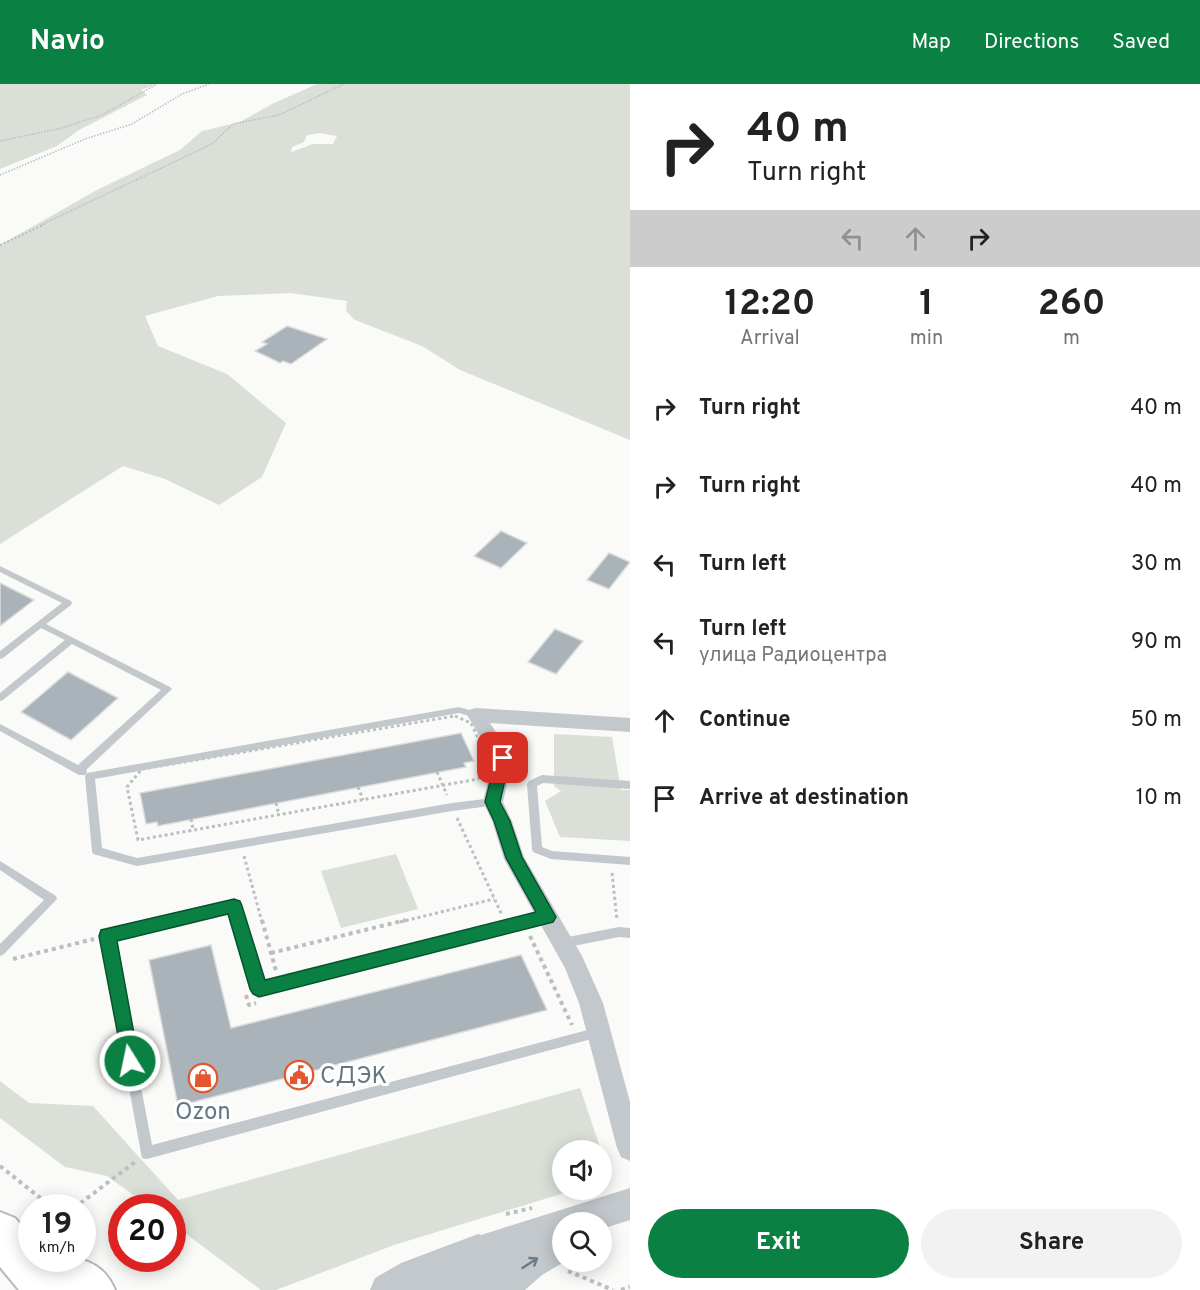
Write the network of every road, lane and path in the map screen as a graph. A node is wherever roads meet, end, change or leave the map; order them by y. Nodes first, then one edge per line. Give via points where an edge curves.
1 (157, 84) edge
2 (209, 84) edge
3 (344, 84) edge
4 (0, 141) edge
5 (0, 175) edge
6 (0, 245) edge
7 (0, 569) edge
8 (40, 624) junction
9 (71, 640) junction
10 (0, 656) edge
11 (0, 698) edge
12 (476, 715) junction
13 (630, 725) edge
14 (0, 727) edge
15 (79, 771) junction
16 (437, 772) dead end
17 (90, 777) junction
18 (630, 785) edge
19 (443, 786) junction
20 (358, 787) dead end
21 (495, 796) junction
22 (363, 800) junction
23 (276, 803) dead end
24 (452, 807) junction
25 (279, 815) junction
26 (192, 819) dead end
27 (235, 823) junction
28 (194, 830) junction
29 (241, 844) junction
30 (610, 859) junction
31 (630, 861) edge
32 (0, 865) edge
33 (494, 899) junction
34 (548, 917) junction
35 (523, 923) junction
36 (507, 927) junction
37 (624, 932) edge
38 (529, 934) junction
39 (107, 936) junction
40 (563, 943) junction
41 (0, 951) edge
42 (270, 953) junction
43 (11, 959) dead end
44 (279, 984) junction
45 (246, 994) dead end
46 (588, 1034) junction
47 (630, 1148) edge
48 (147, 1153) junction
49 (0, 1166) edge
50 (35, 1194) edge
51 (93, 1194) edge
52 (630, 1206) edge
53 (608, 1212) edge
54 (612, 1217) edge
55 (552, 1228) edge
56 (0, 1232) edge
57 (18, 1243) edge
58 (478, 1251) junction
59 (552, 1259) edge
60 (65, 1272) edge
61 (586, 1272) edge
62 (400, 1282) edge
63 (630, 1287) edge
64 (47, 1290) edge
65 (93, 1290) edge
66 (476, 1290) edge
67 (491, 1290) edge
68 (505, 1290) edge
69 (613, 1290) edge
70 (621, 1290) edge

1 - 4 path via 102,115
2 - 5 path via 182,94 132,124
3 - 6 path via 279,115 233,124 212,144
7 - 8 lane via 68,603
8 - 9 lane
8 - 10 lane
9 - 11 lane
9 - 15 lane via 168,689
12 - 13 street
12 - 17 lane via 459,710
12 - 21 street via 503,758
14 - 15 lane
15 - 17 lane
16 - 19 path
17 - 29 lane via 97,851 136,862
18 - 30 lane via 542,779 532,784 537,849 551,855
19 - 22 path
19 - 24 path
19 - 28 path via 478,779 489,762 471,723 455,716 142,769 127,787 138,840
20 - 22 path
21 - 24 lane
21 - 34 street via 514,858
22 - 25 path
23 - 25 path
24 - 29 lane
24 - 33 path
25 - 27 path
26 - 28 path
27 - 28 path
27 - 29 path
29 - 42 path
30 - 31 lane
30 - 37 path
32 - 41 lane via 52,900
33 - 36 path
33 - 42 path
34 - 35 lane
34 - 40 street
35 - 36 lane
35 - 38 path
36 - 38 path via 512,939
36 - 44 lane
37 - 40 lane
38 - 46 path
39 - 43 path
39 - 44 lane via 234,906 259,989
39 - 48 lane
40 - 46 street via 591,1003
42 - 44 path
44 - 45 path via 282,996 249,1005
46 - 47 street
46 - 48 lane
48 - 51 path
49 - 50 path
52 - 53 street
52 - 54 street
55 - 58 street
56 - 57 main road
56 - 64 main road
58 - 62 street
58 - 67 street
68 -> 59 street via 510,1279 527,1264
60 - 65 main road
61 - 69 path
62 - 66 street via 443,1275
63 - 70 path

